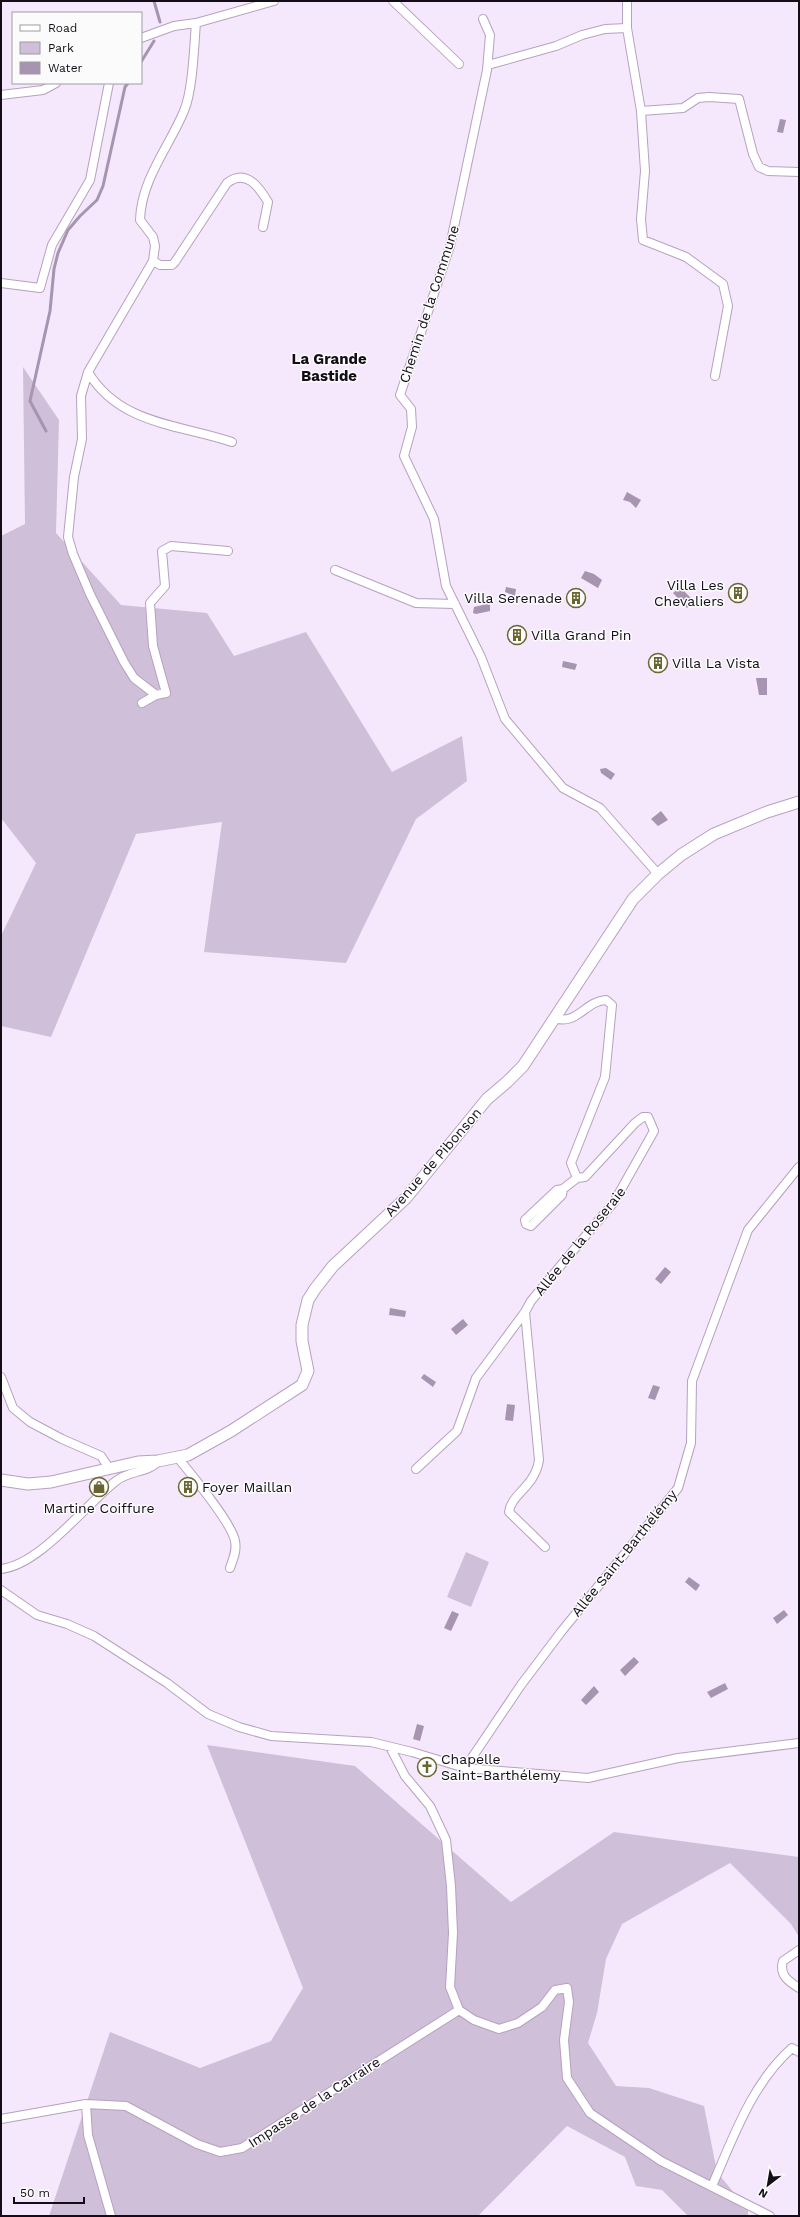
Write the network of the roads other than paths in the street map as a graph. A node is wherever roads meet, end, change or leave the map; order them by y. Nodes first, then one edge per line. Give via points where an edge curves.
1 (274, 1) edge
2 (393, 1) edge
3 (627, 1) edge
4 (483, 19) dead end
5 (196, 23) junction
6 (627, 28) junction
7 (142, 38) edge
8 (459, 64) dead end
9 (488, 65) junction
10 (54, 84) edge
11 (109, 84) edge
12 (1, 95) edge
13 (641, 111) junction
14 (799, 172) edge
15 (263, 227) dead end
16 (153, 261) junction
17 (1, 283) edge
18 (88, 372) junction
19 (714, 376) dead end
20 (232, 442) dead end
21 (228, 551) dead end
22 (335, 570) dead end
23 (455, 604) junction
24 (156, 695) junction
25 (142, 703) dead end
26 (799, 802) edge
27 (658, 874) junction
28 (554, 1018) junction
29 (799, 1167) edge
30 (576, 1178) junction
31 (563, 1189) junction
32 (525, 1312) junction
33 (1, 1378) edge
34 (178, 1458) junction
35 (158, 1461) junction
36 (109, 1468) junction
37 (416, 1469) dead end
38 (1, 1480) edge
39 (545, 1547) dead end
40 (230, 1568) dead end
41 (1, 1569) edge
42 (1, 1590) edge
43 (799, 1743) edge
44 (390, 1747) junction
45 (465, 1768) junction
46 (799, 1950) edge
47 (799, 1988) edge
48 (459, 2010) junction
49 (799, 2052) edge
50 (86, 2104) junction
51 (1, 2119) edge
52 (712, 2186) junction
53 (111, 2216) edge
54 (770, 2216) edge

1 - 5 street
2 - 8 street
3 - 6 street
4 - 9 street, Chemin de la Commune via 490,36
5 - 7 street via 174,26
5 - 16 street via 185,110 145,190 140,206 140,220 153,237
6 - 9 street via 604,29 556,46
6 - 13 street
9 - 23 street, Chemin de la Commune via 450,246 400,395 411,409 412,426 404,456 434,520 446,586
10 - 12 street via 43,90
11 - 17 street via 90,180 52,245 40,288
13 - 14 street via 683,108 698,98 739,99 753,154 759,167 768,171
13 - 19 street via 645,171 641,219 643,240 686,257 723,284 728,306
15 - 16 street via 268,202 252,182 235,177 227,183 175,262 172,265 160,265
16 - 18 street
18 - 20 street via 96,386 129,412 187,431 203,432
18 - 24 street via 81,396 82,439 74,477 68,537 90,594 124,662 134,678
21 - 24 street via 171,546 162,552 165,586 150,603 154,646 166,693
22 - 23 street via 416,603
23 - 27 street, Chemin de la Commune via 481,657 505,719 563,788 600,808
24 - 25 street
26 - 27 street, Avenue de Pibonson via 714,834 680,855
27 - 28 street, Avenue de Pibonson via 633,899
28 - 30 street via 563,1022 570,1020 599,1000 606,1000 612,1005 605,1077 571,1163
28 - 34 street, Avenue de Pibonson via 523,1066 487,1098 406,1198 333,1266 315,1288 308,1300 302,1325 302,1341 308,1371 302,1385 231,1431
29 - 45 street, Allée Saint-Barthélémy via 748,1230 692,1381 691,1444 678,1488 521,1684
30 - 31 street
30 - 32 street, Allée de la Roseraie via 585,1177 635,1123 643,1117 648,1117 654,1131 614,1202 531,1301
31 - 31 street via 551,1195 525,1220 526,1224 531,1226 562,1194
32 - 37 street via 476,1378 457,1431
32 - 39 street via 539,1460 532,1481 510,1505 509,1512
33 - 36 street via 14,1408 30,1422 101,1456
34 - 35 street, Avenue de Pibonson
34 - 40 street via 214,1506 235,1540 235,1555
35 - 36 street, Avenue de Pibonson
35 - 41 street via 153,1468 123,1476 39,1551 11,1568
36 - 38 street, Avenue de Pibonson via 51,1482 28,1484
42 - 44 street via 37,1615 94,1636 167,1683 208,1714 239,1727 270,1736 371,1742
43 - 45 street via 678,1758 588,1778
44 - 45 street
44 - 48 street via 405,1776 430,1806 446,1840 454,1933 450,1987
46 - 47 street via 783,1961 781,1969 786,1979
48 - 50 street, Impasse de la Carraire via 242,2148 220,2152 197,2144 126,2106
48 - 52 street via 474,2020 499,2030 518,2023 542,2007 555,1990 567,1988 569,2002 564,2040 567,2078 590,2113 661,2161
49 - 52 street via 792,2048 776,2062 755,2094
50 - 51 street, Impasse de la Carraire
50 - 53 street via 88,2135
52 - 54 street

